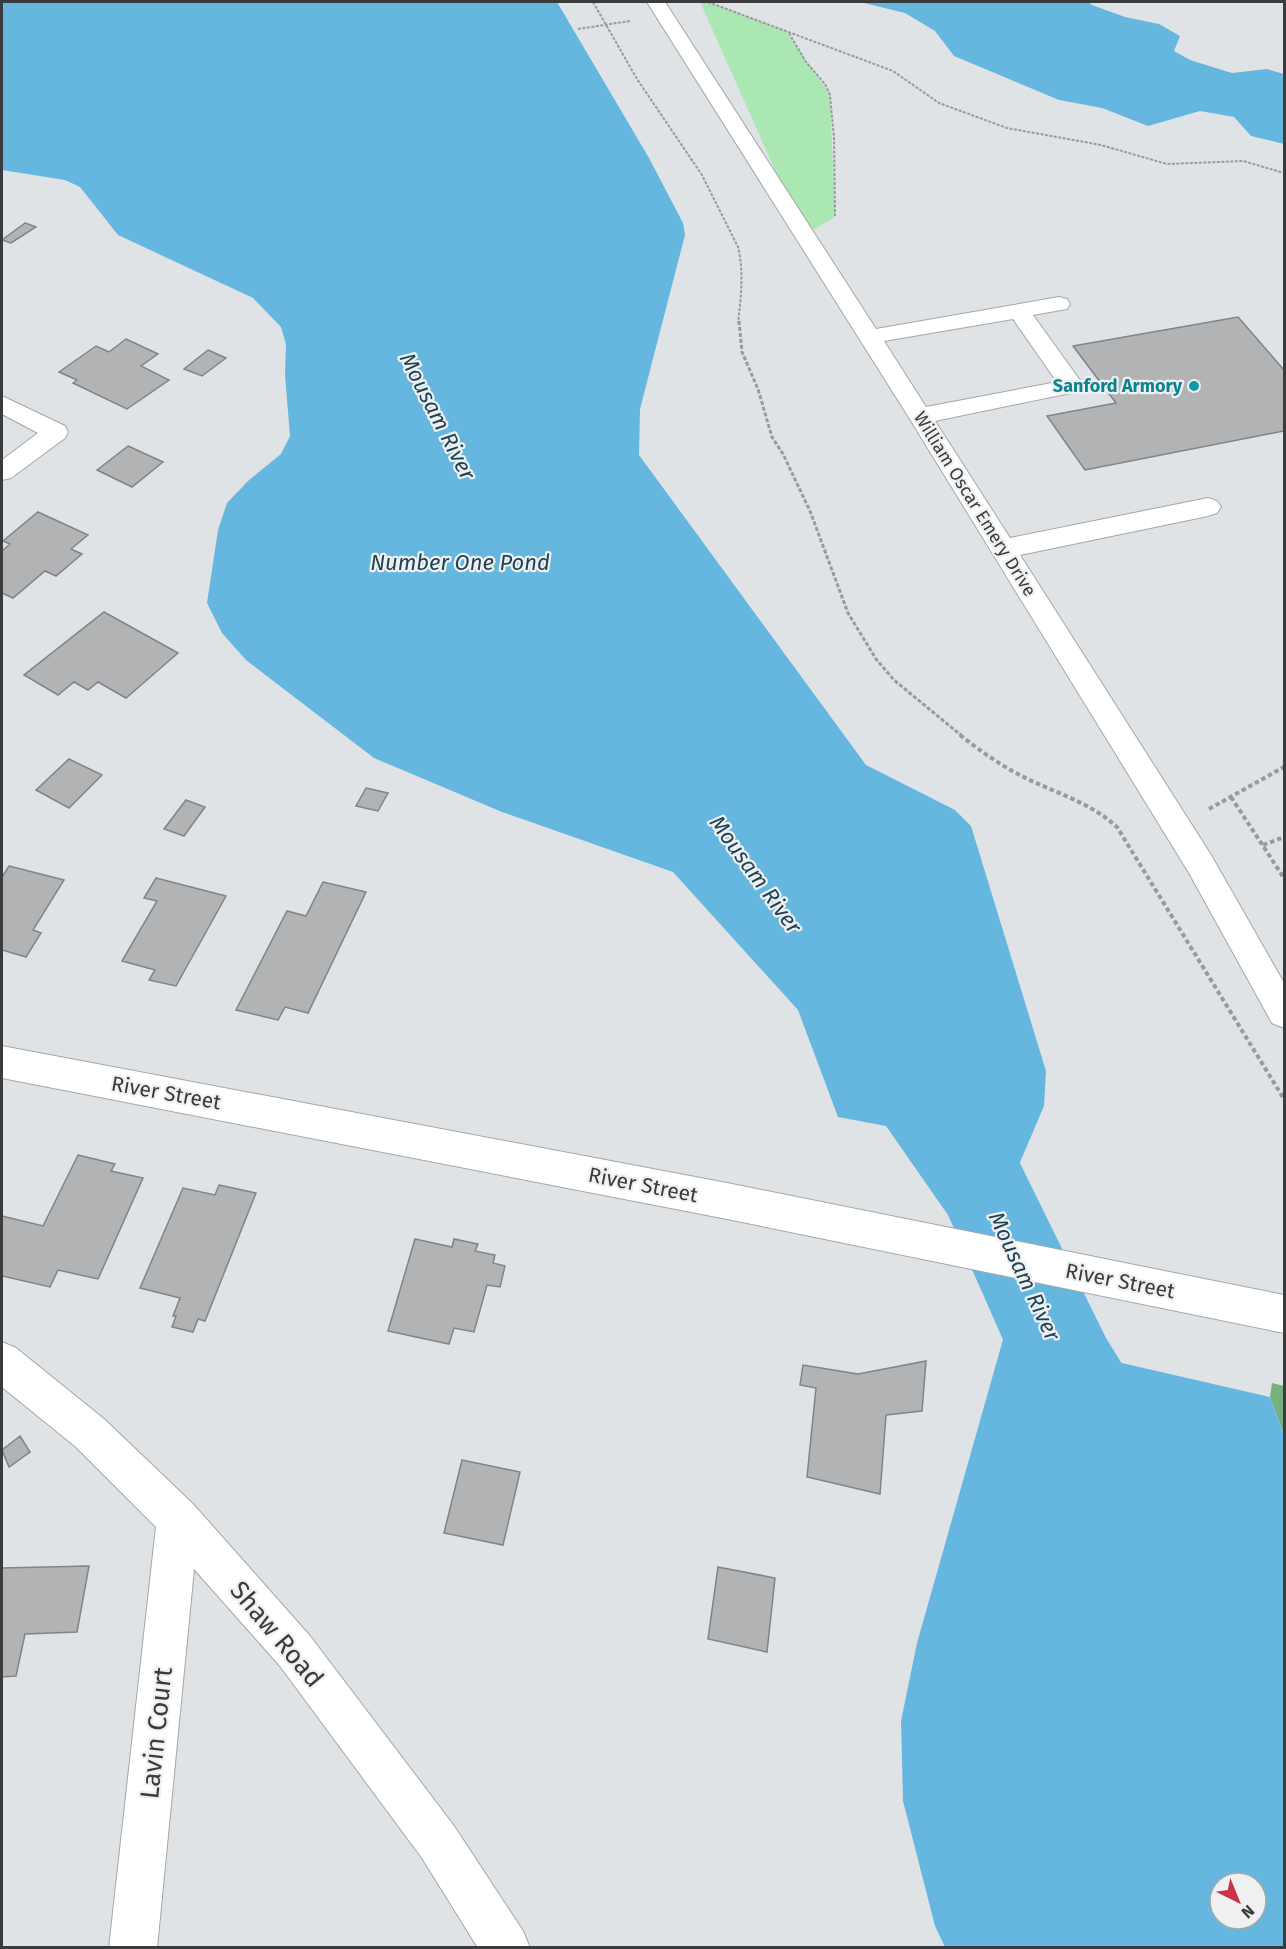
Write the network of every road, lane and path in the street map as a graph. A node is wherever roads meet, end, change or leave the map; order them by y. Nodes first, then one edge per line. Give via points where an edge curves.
1 (593, 2) edge
2 (656, 2) edge
3 (708, 2) edge
4 (636, 20) dead end
5 (606, 24) junction
6 (578, 29) dead end
7 (786, 31) junction
8 (1284, 173) edge
9 (835, 217) dead end
10 (1059, 304) dead end
11 (1019, 311) junction
12 (868, 337) junction
13 (2, 404) edge
14 (920, 416) junction
15 (2, 472) edge
16 (1208, 507) dead end
17 (1003, 549) junction
18 (1231, 797) dead end
19 (1284, 837) edge
20 (1263, 845) junction
21 (1284, 878) edge
22 (1284, 1012) edge
23 (2, 1062) edge
24 (1284, 1099) edge
25 (1284, 1314) edge
26 (2, 1362) edge
27 (178, 1519) junction
28 (133, 1947) edge
29 (506, 1947) edge

1 - 5 path
2 - 12 street, William Oscar Emery Drive
3 - 7 path
4 - 5 path
5 - 6 path
5 - 24 path via 702,175 738,247 742,292 738,326 742,352 772,437 810,511 848,613 870,651 904,690 981,751 1018,774 1082,803 1117,827
7 - 8 path via 892,71 939,103 1007,128 1101,145 1167,164 1243,161
7 - 9 path via 830,95
10 - 11 street
11 - 12 street
11 - 14 street via 1072,386
12 - 14 street, William Oscar Emery Drive
13 - 15 street via 56,432
14 - 17 street, William Oscar Emery Drive
16 - 17 street
17 - 22 street, William Oscar Emery Drive via 1200,864
18 - 20 path
19 - 20 path
20 - 21 path
23 - 25 street, River Street
26 - 27 street, Shaw Road via 90,1433
27 - 28 street, Lavin Court
27 - 29 street, Shaw Road via 295,1651 438,1842

